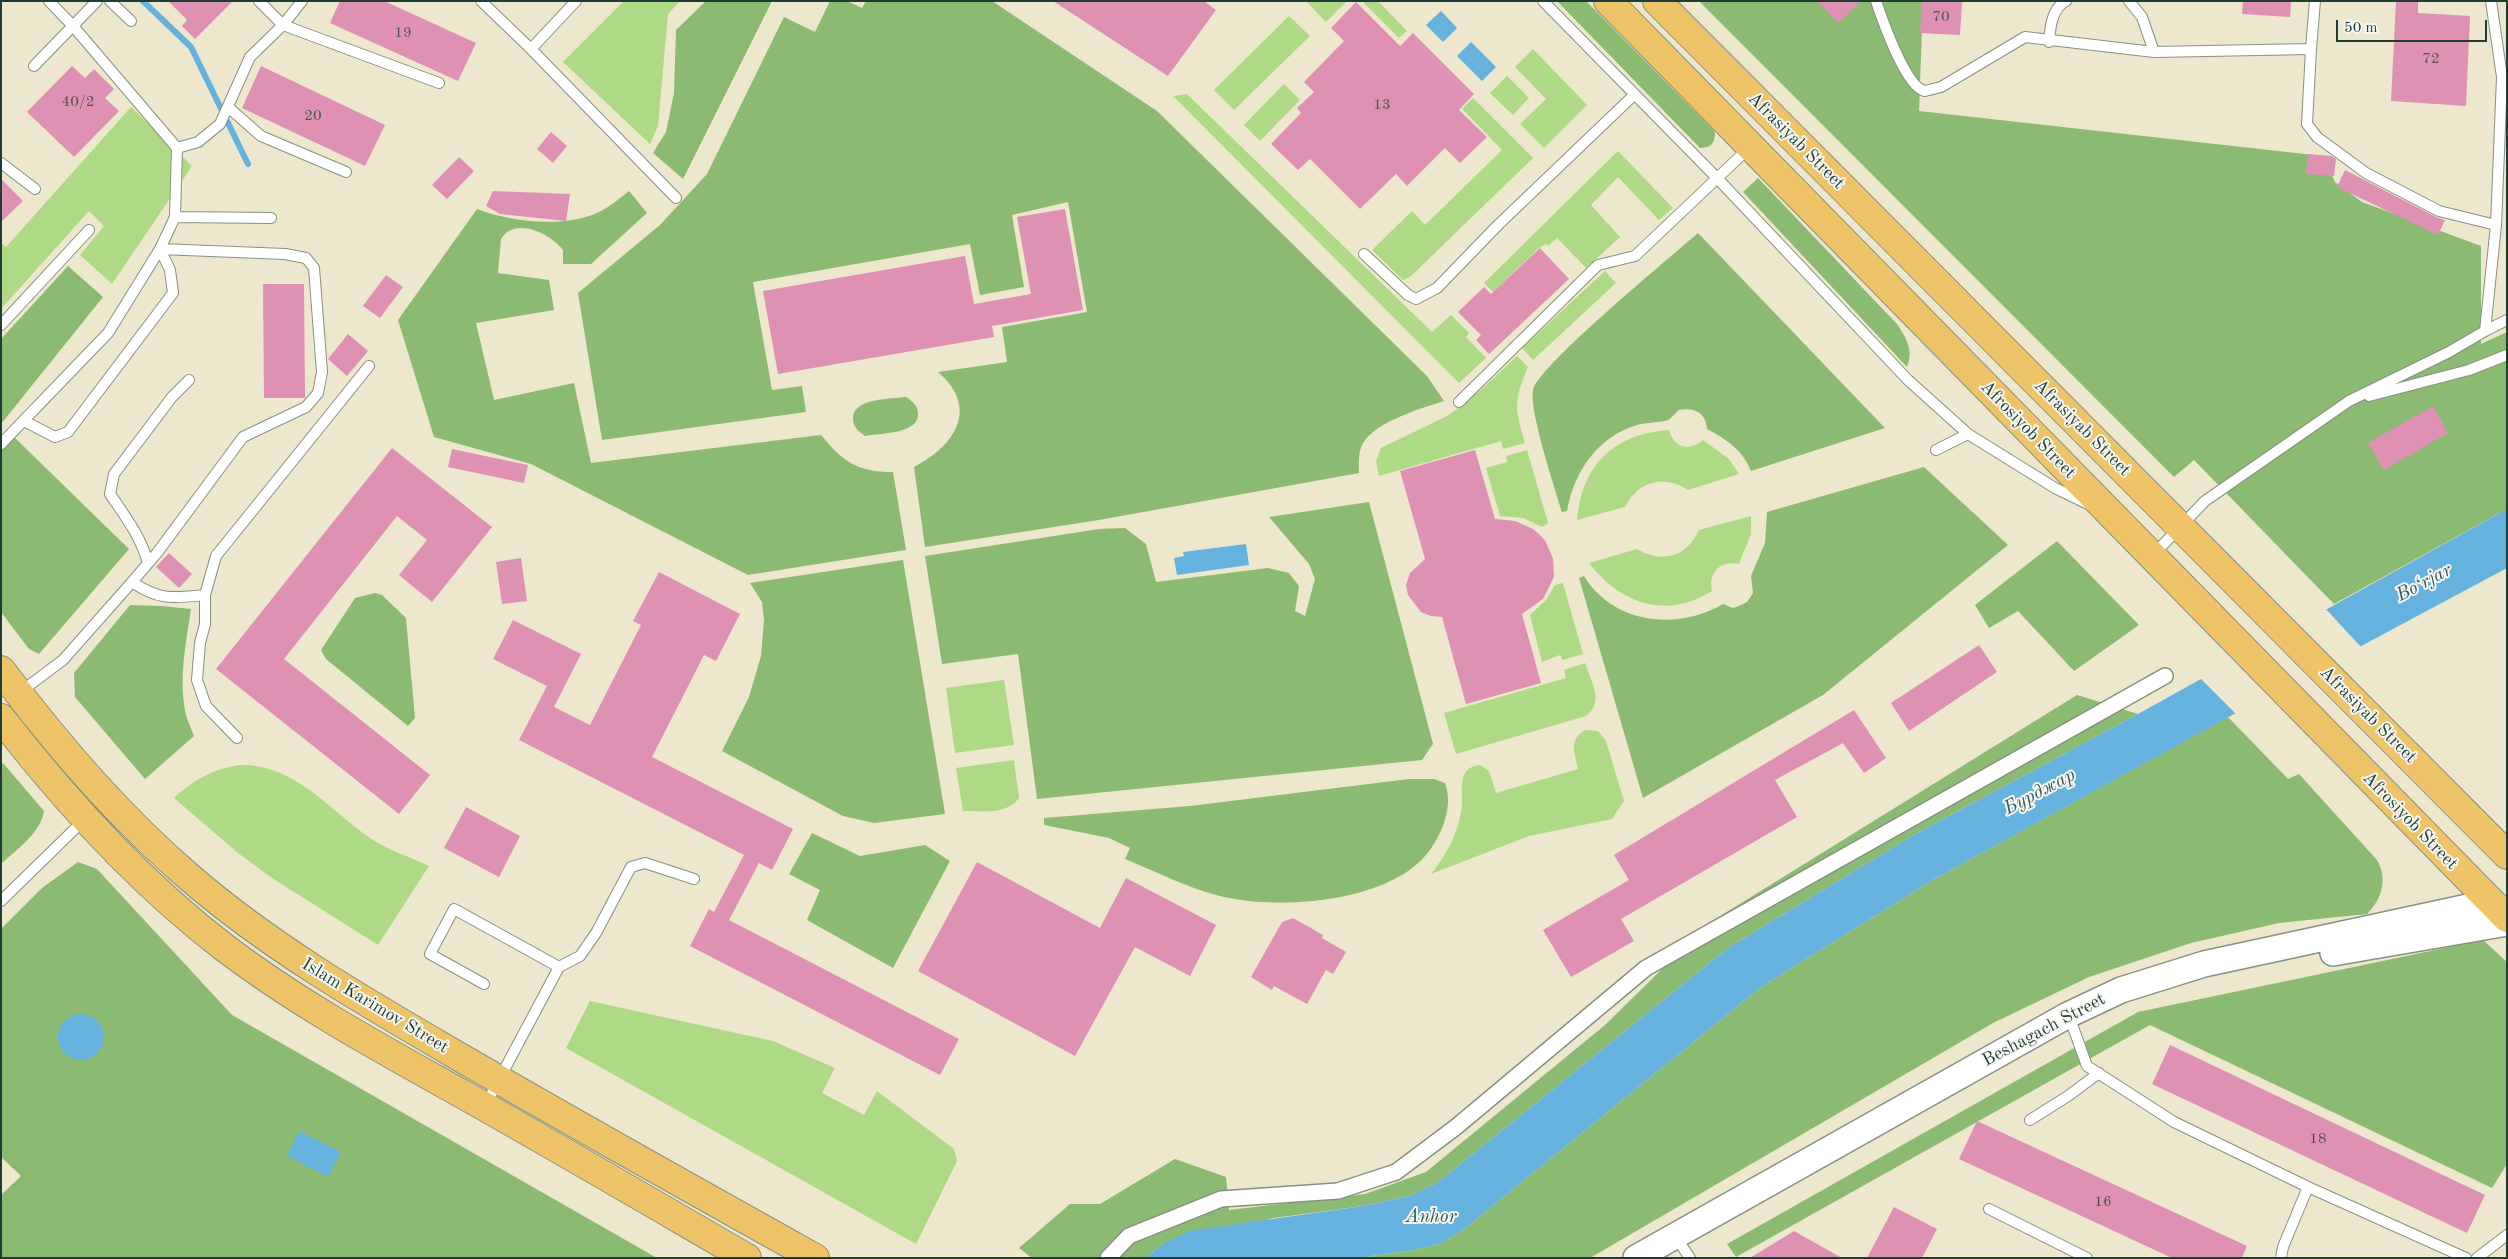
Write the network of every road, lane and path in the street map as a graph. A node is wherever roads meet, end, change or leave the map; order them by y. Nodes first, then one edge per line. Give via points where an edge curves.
1 (49, 1) edge
2 (97, 1) edge
3 (110, 1) edge
4 (259, 1) edge
5 (302, 1) edge
6 (481, 1) edge
7 (576, 1) edge
8 (1543, 1) edge
9 (1608, 1) edge
10 (1657, 1) edge
11 (1876, 1) edge
12 (2066, 1) edge
13 (2129, 1) edge
14 (2315, 1) edge
15 (2490, 1) edge
16 (131, 21) dead end
17 (283, 25) junction
18 (73, 26) junction
19 (2049, 42) junction
20 (531, 48) junction
21 (2311, 49) junction
22 (2154, 52) junction
23 (34, 66) dead end
24 (439, 83) dead end
25 (1634, 95) junction
26 (2501, 95) junction
27 (228, 107) junction
28 (2507, 112) edge
29 (1751, 146) junction
30 (177, 148) junction
31 (1, 163) edge
32 (346, 172) dead end
33 (1717, 178) junction
34 (36, 189) dead end
35 (676, 198) dead end
36 (175, 217) junction
37 (271, 218) dead end
38 (2496, 225) junction
39 (89, 230) dead end
40 (160, 249) junction
41 (1364, 254) dead end
42 (2507, 320) edge
43 (1, 325) edge
44 (2484, 331) junction
45 (2507, 355) edge
46 (369, 366) dead end
47 (189, 380) dead end
48 (2349, 401) junction
49 (1459, 402) dead end
50 (24, 420) junction
51 (1968, 434) junction
52 (1, 444) edge
53 (1936, 450) dead end
54 (2110, 514) junction
55 (2181, 528) junction
56 (2152, 557) junction
57 (148, 563) junction
58 (132, 582) junction
59 (206, 594) junction
60 (1, 670) edge
61 (2165, 676) dead end
62 (18, 693) junction
63 (1, 718) edge
64 (236, 738) dead end
65 (2330, 739) joint
66 (106, 797) junction
67 (85, 818) junction
68 (2507, 855) edge
69 (694, 879) dead end
70 (1, 901) edge
71 (2501, 914) edge
72 (559, 968) junction
73 (484, 984) dead end
74 (2070, 1020) junction
75 (2099, 1073) junction
76 (499, 1080) junction
77 (485, 1107) junction
78 (2030, 1120) dead end
79 (2308, 1187) junction
80 (1989, 1209) dead end
81 (2507, 1235) edge
82 (1684, 1250) edge
83 (747, 1258) edge
84 (815, 1258) edge
85 (1108, 1258) edge
86 (1636, 1258) edge
87 (1651, 1258) edge
88 (2087, 1258) edge
89 (2281, 1258) edge
90 (2466, 1258) edge
91 (2477, 1258) edge

1 - 18 lane
2 - 18 lane
3 - 16 lane
4 - 17 lane
5 - 17 lane
6 - 20 lane
7 - 20 lane
8 - 25 lane
9 - 29 main road, Afrasiyab Street
10 - 55 main road, Afrasiyab Street
11 - 19 lane via 1888,38 1920,90 1941,87 2025,37
12 - 19 lane via 2060,4 2050,25
13 - 22 lane via 2142,17
14 - 21 lane
15 - 26 lane via 2502,77
17 - 24 lane
17 - 27 lane via 250,57
18 - 23 lane
18 - 30 lane
19 - 22 lane
20 - 35 lane
21 - 22 lane
21 - 38 lane via 2307,124 2317,138 2366,173 2439,211
25 - 33 lane
25 - 41 lane via 1437,288 1416,299 1408,296
26 - 28 lane
26 - 38 lane
27 - 30 lane via 220,124 198,142
27 - 32 lane via 261,136
29 - 33 lane
29 - 54 main road, Afrasiyab Street
30 - 36 lane
31 - 34 lane
33 - 49 lane via 1635,256 1598,265
33 - 51 lane via 1908,380
36 - 37 lane
36 - 40 lane
38 - 44 lane
39 - 43 lane
40 - 50 lane via 108,333
40 - 50 lane via 170,270 173,293 68,432 55,437
40 - 57 lane via 285,254 306,258 314,268 322,372 318,393 306,407 243,437
42 - 44 lane
44 - 48 lane via 2449,352
45 - 48 lane via 2469,370
46 - 59 lane via 216,556
47 - 57 lane via 172,397 114,474 110,494 144,548
48 - 55 lane via 2205,500
50 - 52 lane
51 - 53 lane
51 - 54 lane via 2055,488
54 - 56 main road, Afrasiyab Street
55 - 56 lane
55 - 68 main road, Afrasiyab Street
56 - 65 main road, Afrasiyab Street
57 - 58 lane
58 - 59 lane via 148,593 171,598
58 - 62 lane via 63,660
59 - 64 lane via 197,680 206,706
60 - 62 main road, Islam Karimov Street
61 - 85 street via 1646,968 1456,1127 1396,1172 1338,1191 1222,1199 1129,1236
62 - 66 main road, Islam Karimov Street
63 - 67 main road, Islam Karimov Street
65 - 71 main road, Afrosiyob Street
66 - 67 main road
66 - 76 main road, Islam Karimov Street via 191,879 265,937 341,988
67 - 70 lane
67 - 77 main road, Islam Karimov Street via 175,908 248,966 325,1016
69 - 72 lane via 645,863 631,868 580,956
71 - 74 street, Beshagach Street via 2204,964 2121,990
72 - 73 lane via 454,909 430,954
72 - 76 lane
74 - 75 lane via 2087,1066
74 - 82 street, Beshagach Street
75 - 78 lane
75 - 79 lane via 2174,1122
76 - 77 lane
76 - 84 main road, Islam Karimov Street
77 - 83 main road, Islam Karimov Street
79 - 89 lane
79 - 90 lane
80 - 88 lane
81 - 91 lane
82 - 86 street, Beshagach Street
82 - 87 street, Beshagach Street

